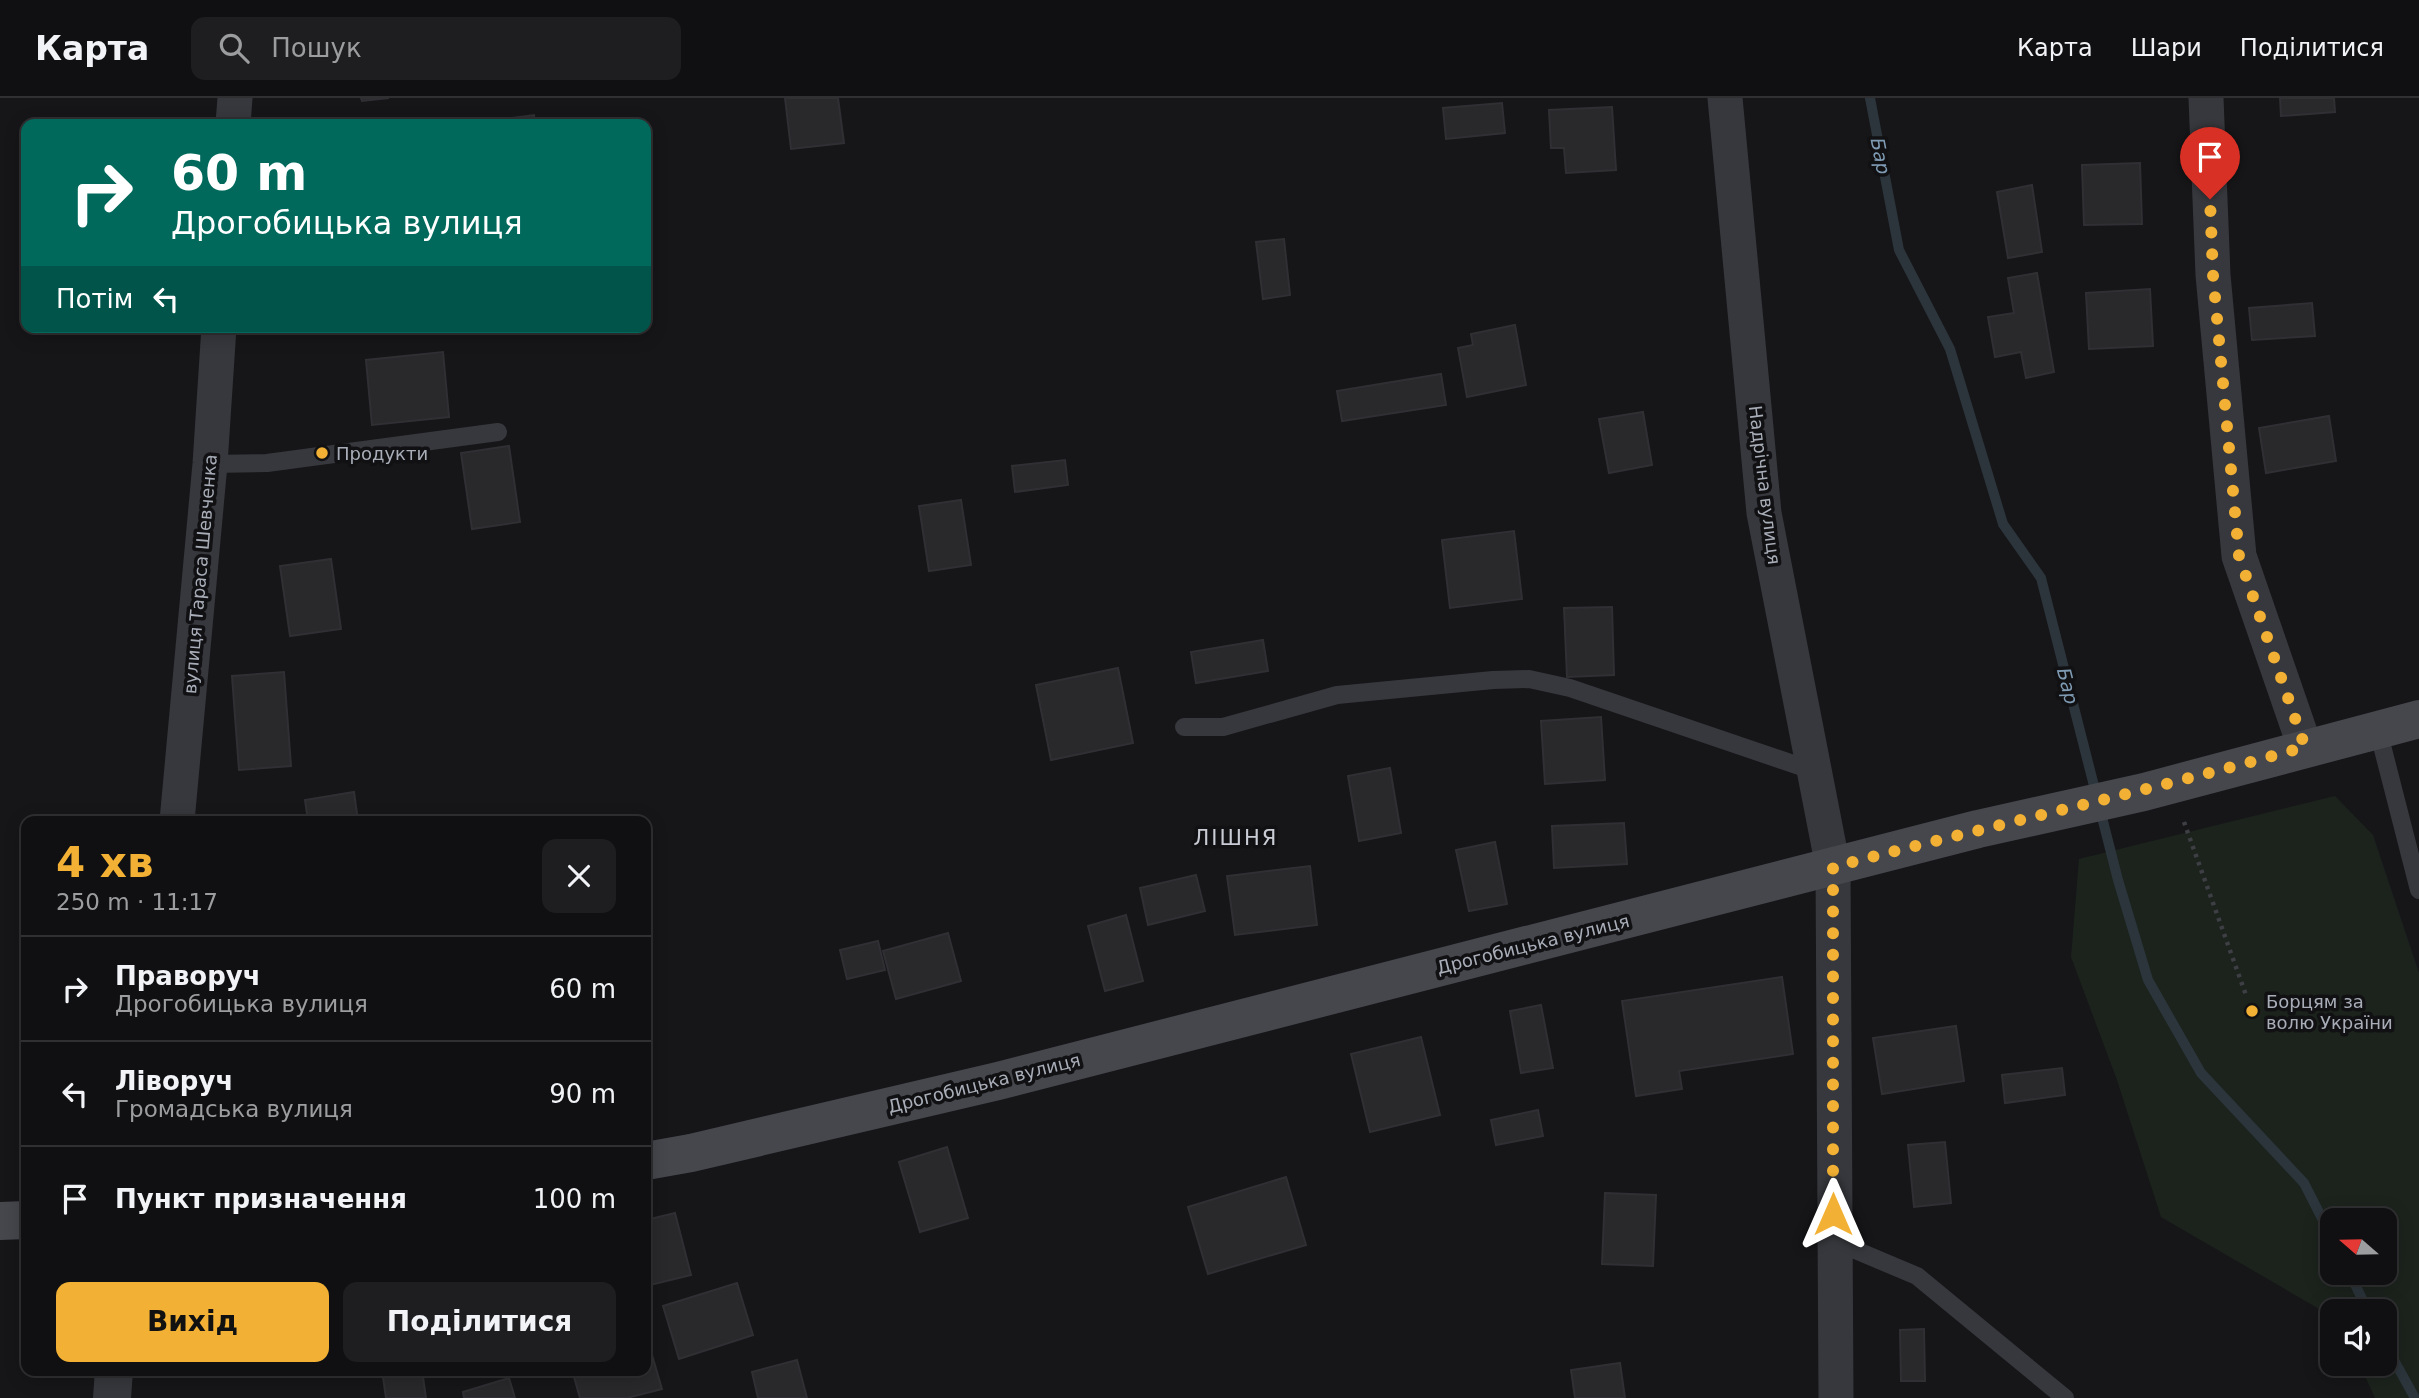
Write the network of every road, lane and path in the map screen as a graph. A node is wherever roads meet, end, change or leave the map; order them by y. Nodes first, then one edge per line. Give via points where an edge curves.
1 (235, 98) edge
2 (1725, 98) edge
3 (2206, 98) edge
4 (233, 119) edge
5 (219, 333) edge
6 (498, 432) dead end
7 (210, 464) junction
8 (2419, 719) edge
9 (1184, 727) dead end
10 (2378, 730) junction
11 (2305, 747) junction
12 (1814, 771) junction
13 (2157, 788) junction
14 (177, 816) edge
15 (1833, 867) junction
16 (2419, 890) edge
17 (2247, 998) dead end
18 (651, 1160) edge
19 (21, 1220) edge
20 (0, 1221) edge
21 (1834, 1241) junction
22 (114, 1376) edge
23 (112, 1398) edge
24 (1836, 1398) edge
25 (2065, 1398) edge

1 - 4 street
2 - 12 street, Надрічна вулиця via 1764,513
3 - 11 street via 2213,275 2239,556
5 - 7 street, вулиця Тараса Шевченка
6 - 7 lane via 267,463
7 - 14 street, вулиця Тараса Шевченка
8 - 10 main road, Дрогобицька вулиця
9 - 12 lane via 1223,727 1337,695 1529,680 1570,688
10 - 11 main road, Дрогобицька вулиця
10 - 16 lane
11 - 13 main road, Дрогобицька вулиця
12 - 15 street, Надрічна вулиця
13 - 15 main road, Дрогобицька вулиця
13 - 17 path
15 - 18 main road, Дрогобицька вулиця via 1011,1078
15 - 21 street, Надрічна вулиця
19 - 20 main road
21 - 24 street, Надрічна вулиця
21 - 25 lane via 1917,1276
22 - 23 street

